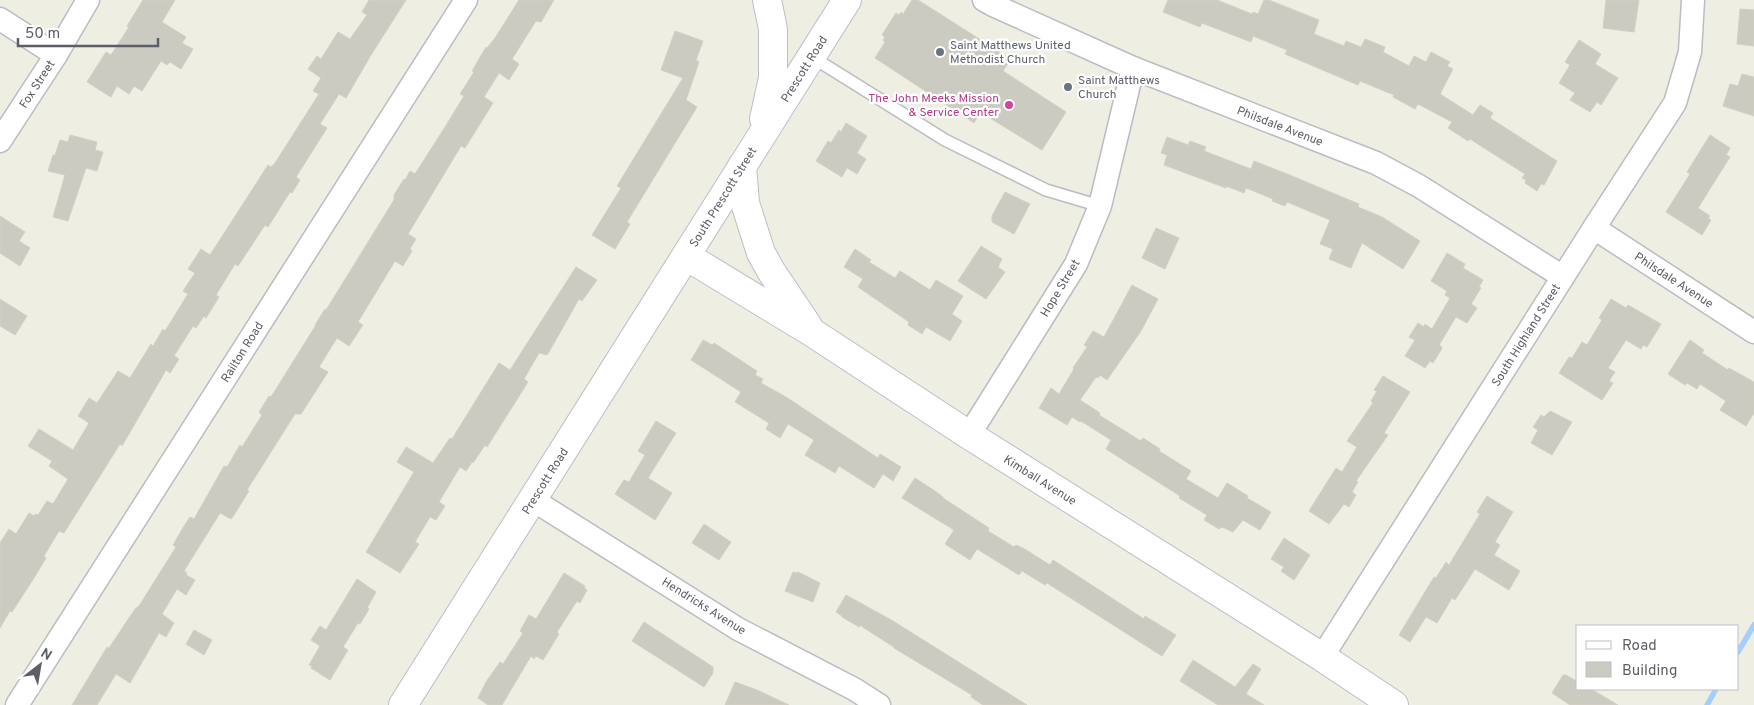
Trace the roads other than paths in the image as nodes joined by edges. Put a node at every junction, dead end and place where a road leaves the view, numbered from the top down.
1 (88, 0) edge
2 (466, 0) edge
3 (767, 0) edge
4 (847, 0) edge
5 (984, 0) edge
6 (1693, 0) edge
7 (0, 19) edge
8 (56, 55) junction
9 (812, 57) junction
10 (1133, 68) junction
11 (760, 138) junction
12 (0, 141) edge
13 (742, 166) junction
14 (1100, 206) junction
15 (1594, 228) junction
16 (686, 256) junction
17 (1563, 277) junction
18 (1754, 332) edge
19 (813, 333) junction
20 (969, 435) junction
21 (533, 500) junction
22 (1322, 657) junction
23 (17, 705) edge
24 (403, 705) edge
25 (879, 705) edge
26 (1394, 705) edge

1 - 8 street, Fox Street
2 - 23 street, Railton Road
3 - 11 main road
4 - 9 main road, Prescott Road
5 - 10 street, Philsdale Avenue
6 - 15 street, South Highland Street
7 - 8 street
8 - 12 street, Fox Street
9 - 11 main road, Prescott Road
9 - 14 lane
10 - 14 street, Hope Street
10 - 17 street, Philsdale Avenue
11 - 13 main road, South Prescott Street
13 - 16 main road, South Prescott Street
13 - 19 main road
14 - 20 street, Hope Street
15 - 17 street, South Highland Street
15 - 18 street, Philsdale Avenue
16 - 19 main road, Kimball Avenue
16 - 21 main road, Prescott Road
17 - 22 street, South Highland Street
19 - 20 main road, Kimball Avenue
20 - 22 main road, Kimball Avenue
21 - 24 main road, Prescott Road
21 - 25 street, Hendricks Avenue
22 - 26 main road, Kimball Avenue

